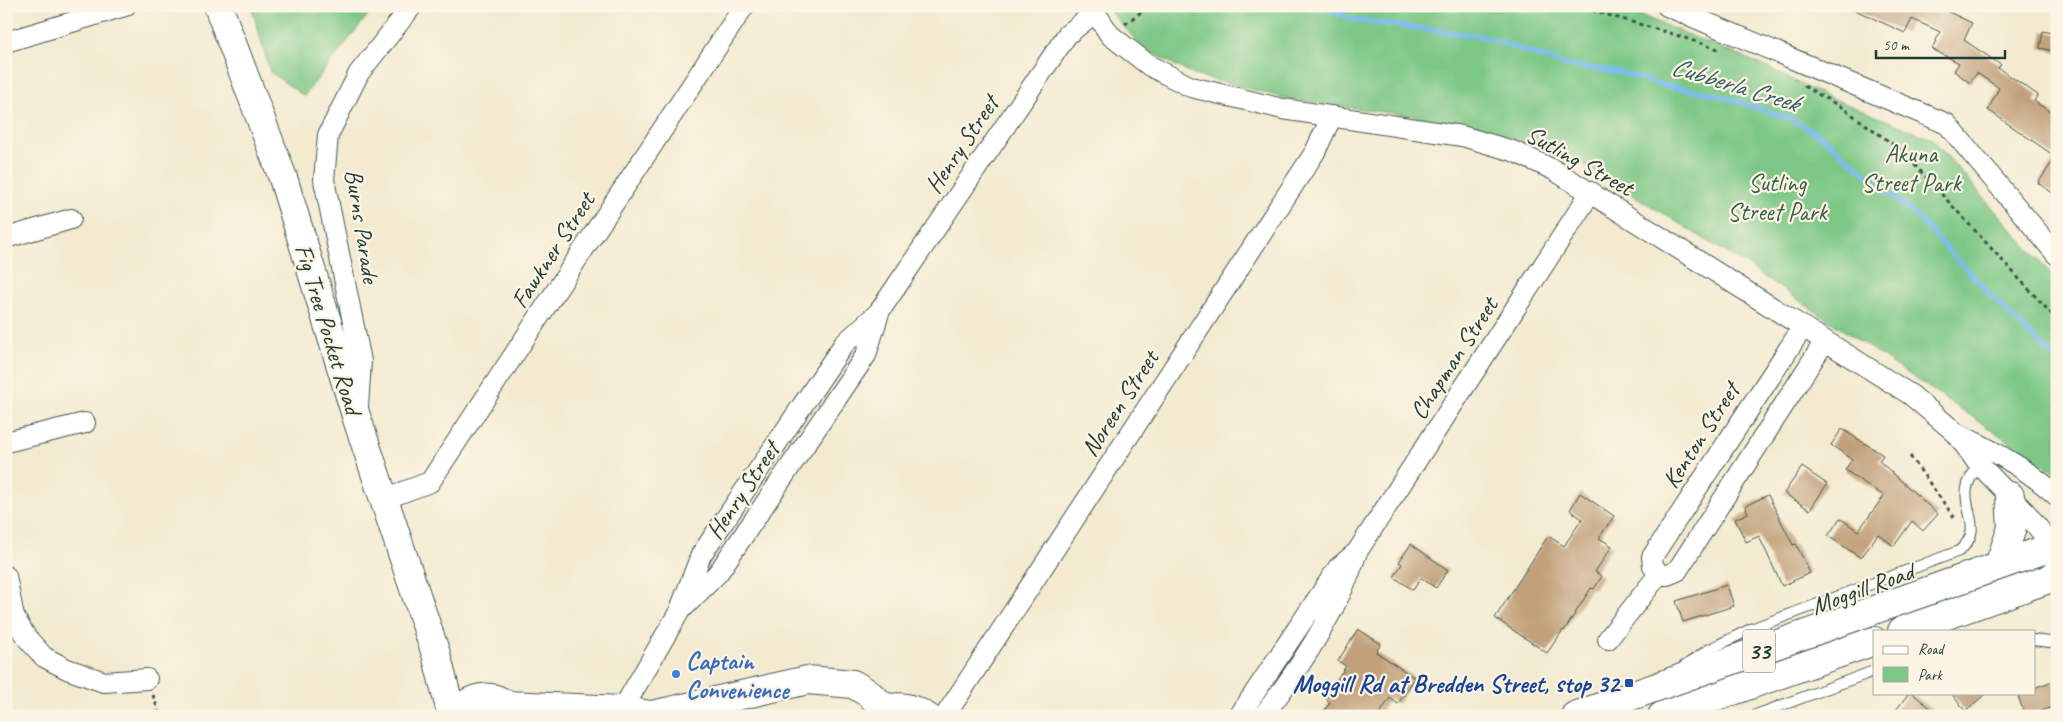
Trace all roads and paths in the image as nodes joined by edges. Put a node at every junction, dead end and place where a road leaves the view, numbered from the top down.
1 (125, 6) edge
2 (218, 6) edge
3 (412, 6) edge
4 (744, 6) edge
5 (1149, 6) edge
6 (1577, 6) edge
7 (1667, 6) edge
8 (1092, 10) edge
9 (1110, 35) junction
10 (6, 42) edge
11 (1720, 50) dead end
12 (1802, 84) dead end
13 (1332, 116) junction
14 (1591, 192) junction
15 (72, 219) dead end
16 (6, 238) edge
17 (2057, 255) edge
18 (2057, 320) edge
19 (1803, 327) junction
20 (1825, 341) junction
21 (357, 419) junction
22 (85, 423) dead end
23 (1956, 433) junction
24 (6, 442) edge
25 (1994, 451) junction
26 (1910, 456) dead end
27 (1979, 465) junction
28 (2010, 496) junction
29 (2057, 496) edge
30 (384, 498) junction
31 (1956, 520) dead end
32 (1357, 552) junction
33 (2055, 552) edge
34 (1999, 566) junction
35 (1659, 574) junction
36 (6, 576) edge
37 (2057, 576) edge
38 (1905, 630) edge
39 (1608, 639) dead end
40 (2036, 640) edge
41 (1873, 641) edge
42 (2057, 643) edge
43 (436, 654) junction
44 (1873, 671) edge
45 (147, 679) dead end
46 (1667, 684) junction
47 (503, 706) edge
48 (886, 711) edge
49 (622, 713) edge
50 (649, 715) edge
51 (452, 716) edge
52 (456, 716) edge
53 (928, 716) edge
54 (945, 716) edge
55 (1239, 716) edge
56 (1263, 716) edge
57 (1575, 716) edge
58 (1662, 716) edge
59 (1753, 716) edge

1 - 10 street
2 - 21 main road, Fig Tree Pocket Road
3 - 21 street, Burns Parade
4 - 30 street, Fawkner Street
5 - 9 path
6 - 11 path
7 - 17 street
8 - 9 street, Sutling Street
8 - 49 street, Henry Street
9 - 13 street, Sutling Street
12 - 18 path
13 - 14 street, Sutling Street
13 - 54 street, Noreen Street
14 - 19 street, Sutling Street
14 - 32 street, Chapman Street
15 - 16 street
19 - 20 street, Sutling Street
19 - 35 street, Kenton Street
20 - 23 street, Sutling Street
20 - 35 street
21 - 30 main road, Fig Tree Pocket Road
22 - 24 street
23 - 25 street, Sutling Street
23 - 27 street, Sutling Street
25 - 27 lane, Moggill Road
25 - 29 street, Sutling Street
26 - 31 path
27 - 28 street, Sutling Street
27 - 46 lane, Moggill Road
28 - 33 street, Sutling Street
28 - 34 main road
30 - 43 main road, Fig Tree Pocket Road
32 - 55 street, Chapman Street
32 - 56 street, Chapman Street
33 - 34 main road, Moggill Road / 33
34 - 46 main road, Moggill Road / 33
35 - 39 street
36 - 45 street
37 - 38 main road
40 - 42 lane
41 - 58 main road, 33
43 - 47 main road, Fig Tree Pocket Road
43 - 51 main road, Fig Tree Pocket Road
44 - 59 lane
46 - 57 main road, Moggill Road / 33
47 - 49 main road, Fig Tree Pocket Road
47 - 52 main road
48 - 50 main road, Fig Tree Pocket Road
48 - 53 street
49 - 50 main road, Fig Tree Pocket Road

